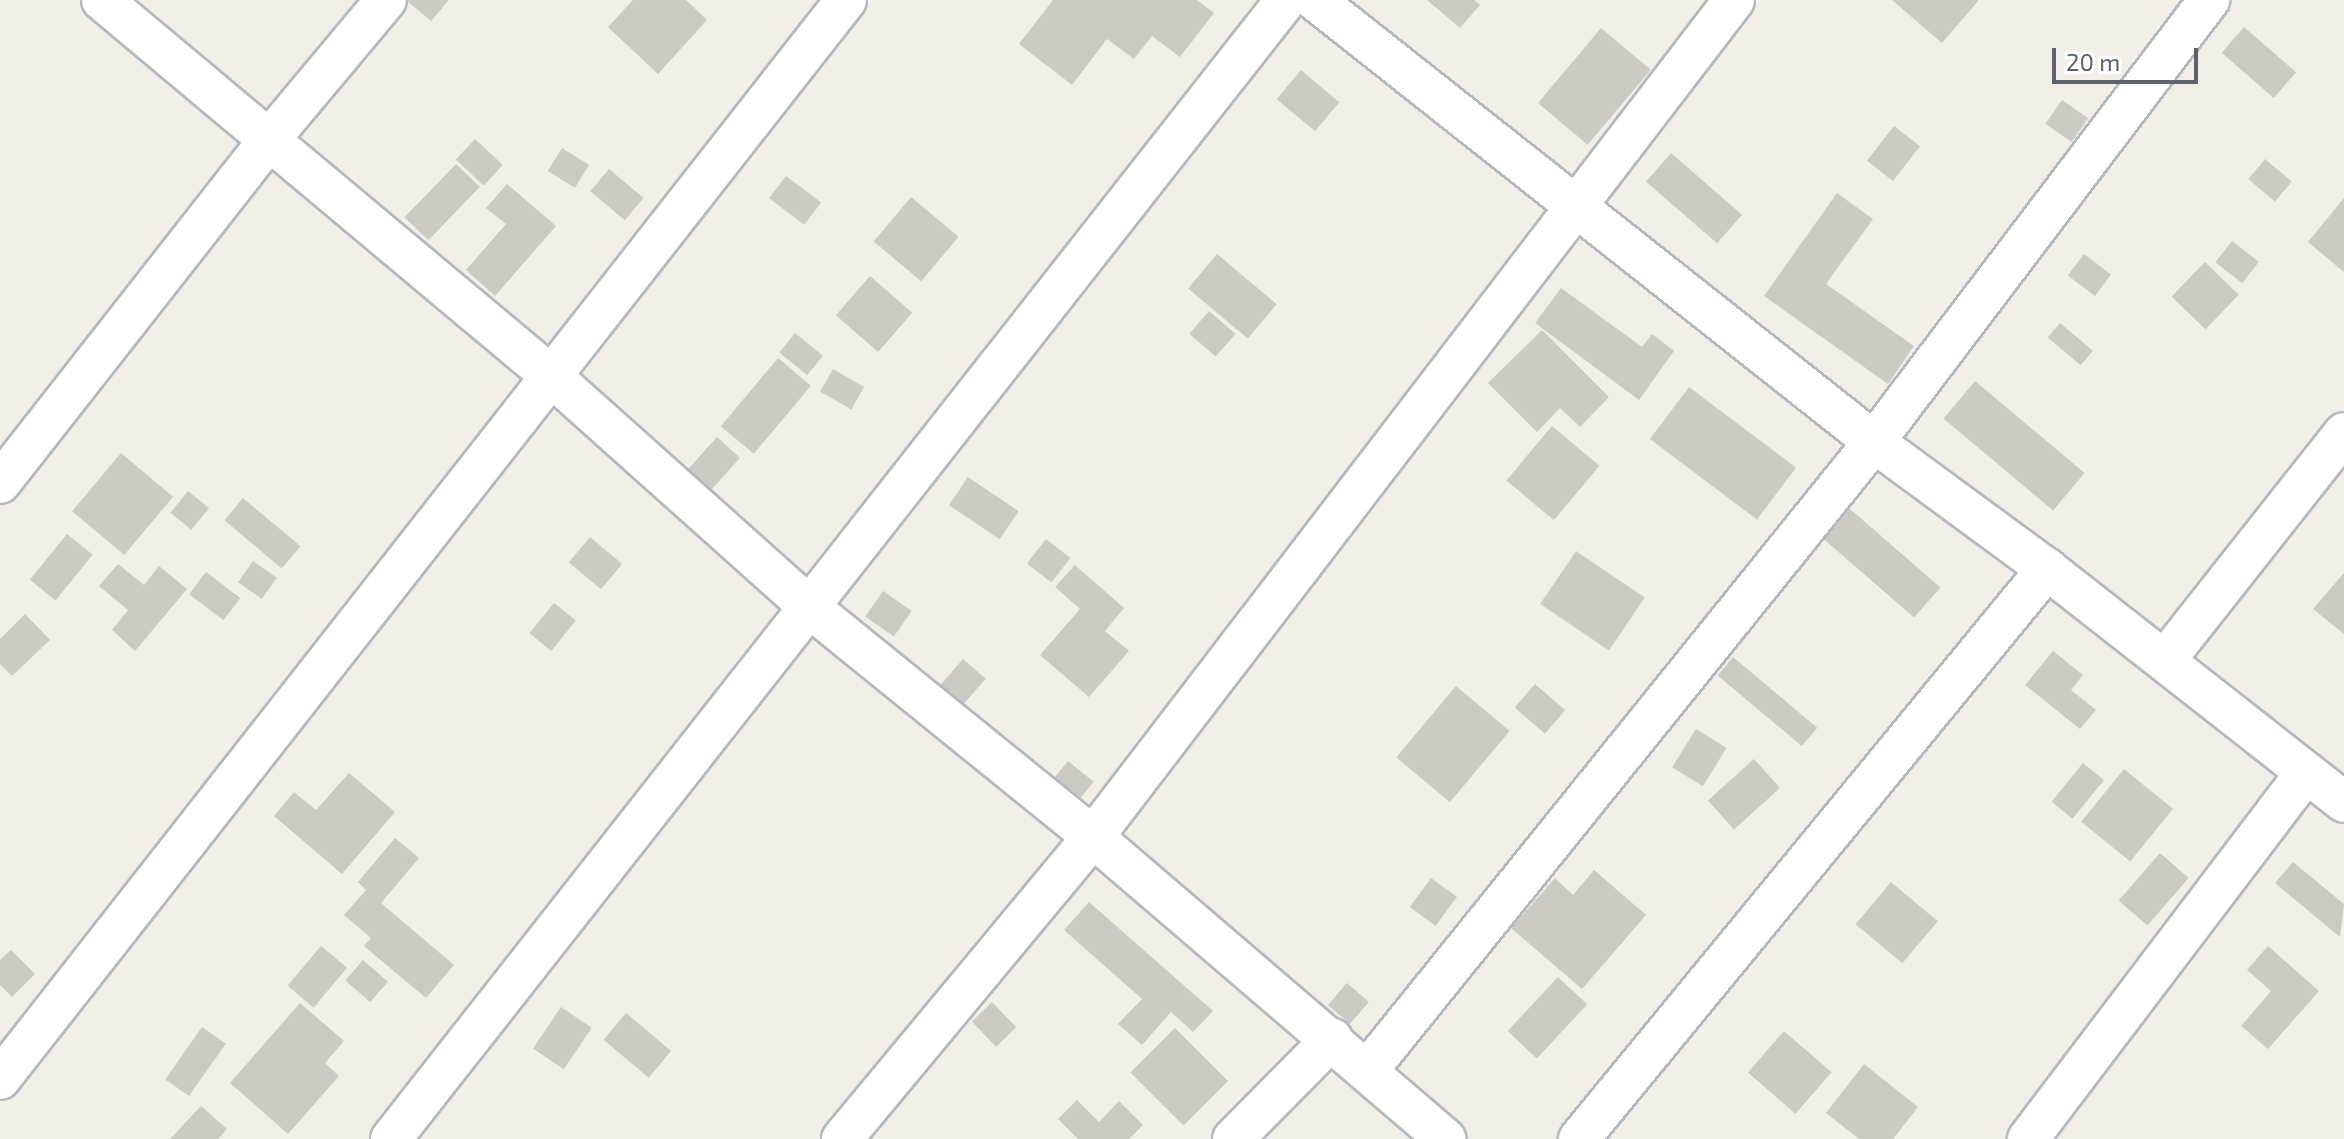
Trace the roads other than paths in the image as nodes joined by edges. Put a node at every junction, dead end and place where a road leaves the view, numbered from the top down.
1 (102, 0) edge
2 (386, 0) edge
3 (846, 0) edge
4 (1286, 0) edge
5 (1315, 0) edge
6 (1734, 0) edge
7 (2209, 0) edge
8 (268, 141) junction
9 (1577, 205) junction
10 (551, 376) junction
11 (2344, 433) edge
12 (1874, 442) junction
13 (0, 483) edge
14 (2047, 569) junction
15 (809, 607) junction
16 (2165, 660) junction
17 (2306, 773) junction
18 (2344, 802) edge
19 (1093, 837) junction
20 (1332, 1039) junction
21 (1367, 1071) junction
22 (0, 1079) edge
23 (391, 1139) edge
24 (842, 1139) edge
25 (1233, 1139) edge
26 (1445, 1139) edge
27 (1579, 1139) edge
28 (2028, 1139) edge

1 - 8 street
2 - 8 street
3 - 10 street
4 - 15 street
5 - 9 street
6 - 9 street
7 - 12 street
8 - 10 street
8 - 13 street
9 - 12 street
9 - 19 street
10 - 15 street
10 - 22 street
11 - 16 street
12 - 14 street
12 - 21 street
14 - 16 street
14 - 27 street
15 - 19 street
15 - 23 street
16 - 17 street
17 - 18 street
17 - 28 street
19 - 20 street
19 - 24 street
20 - 21 street
20 - 25 street
21 - 26 street

